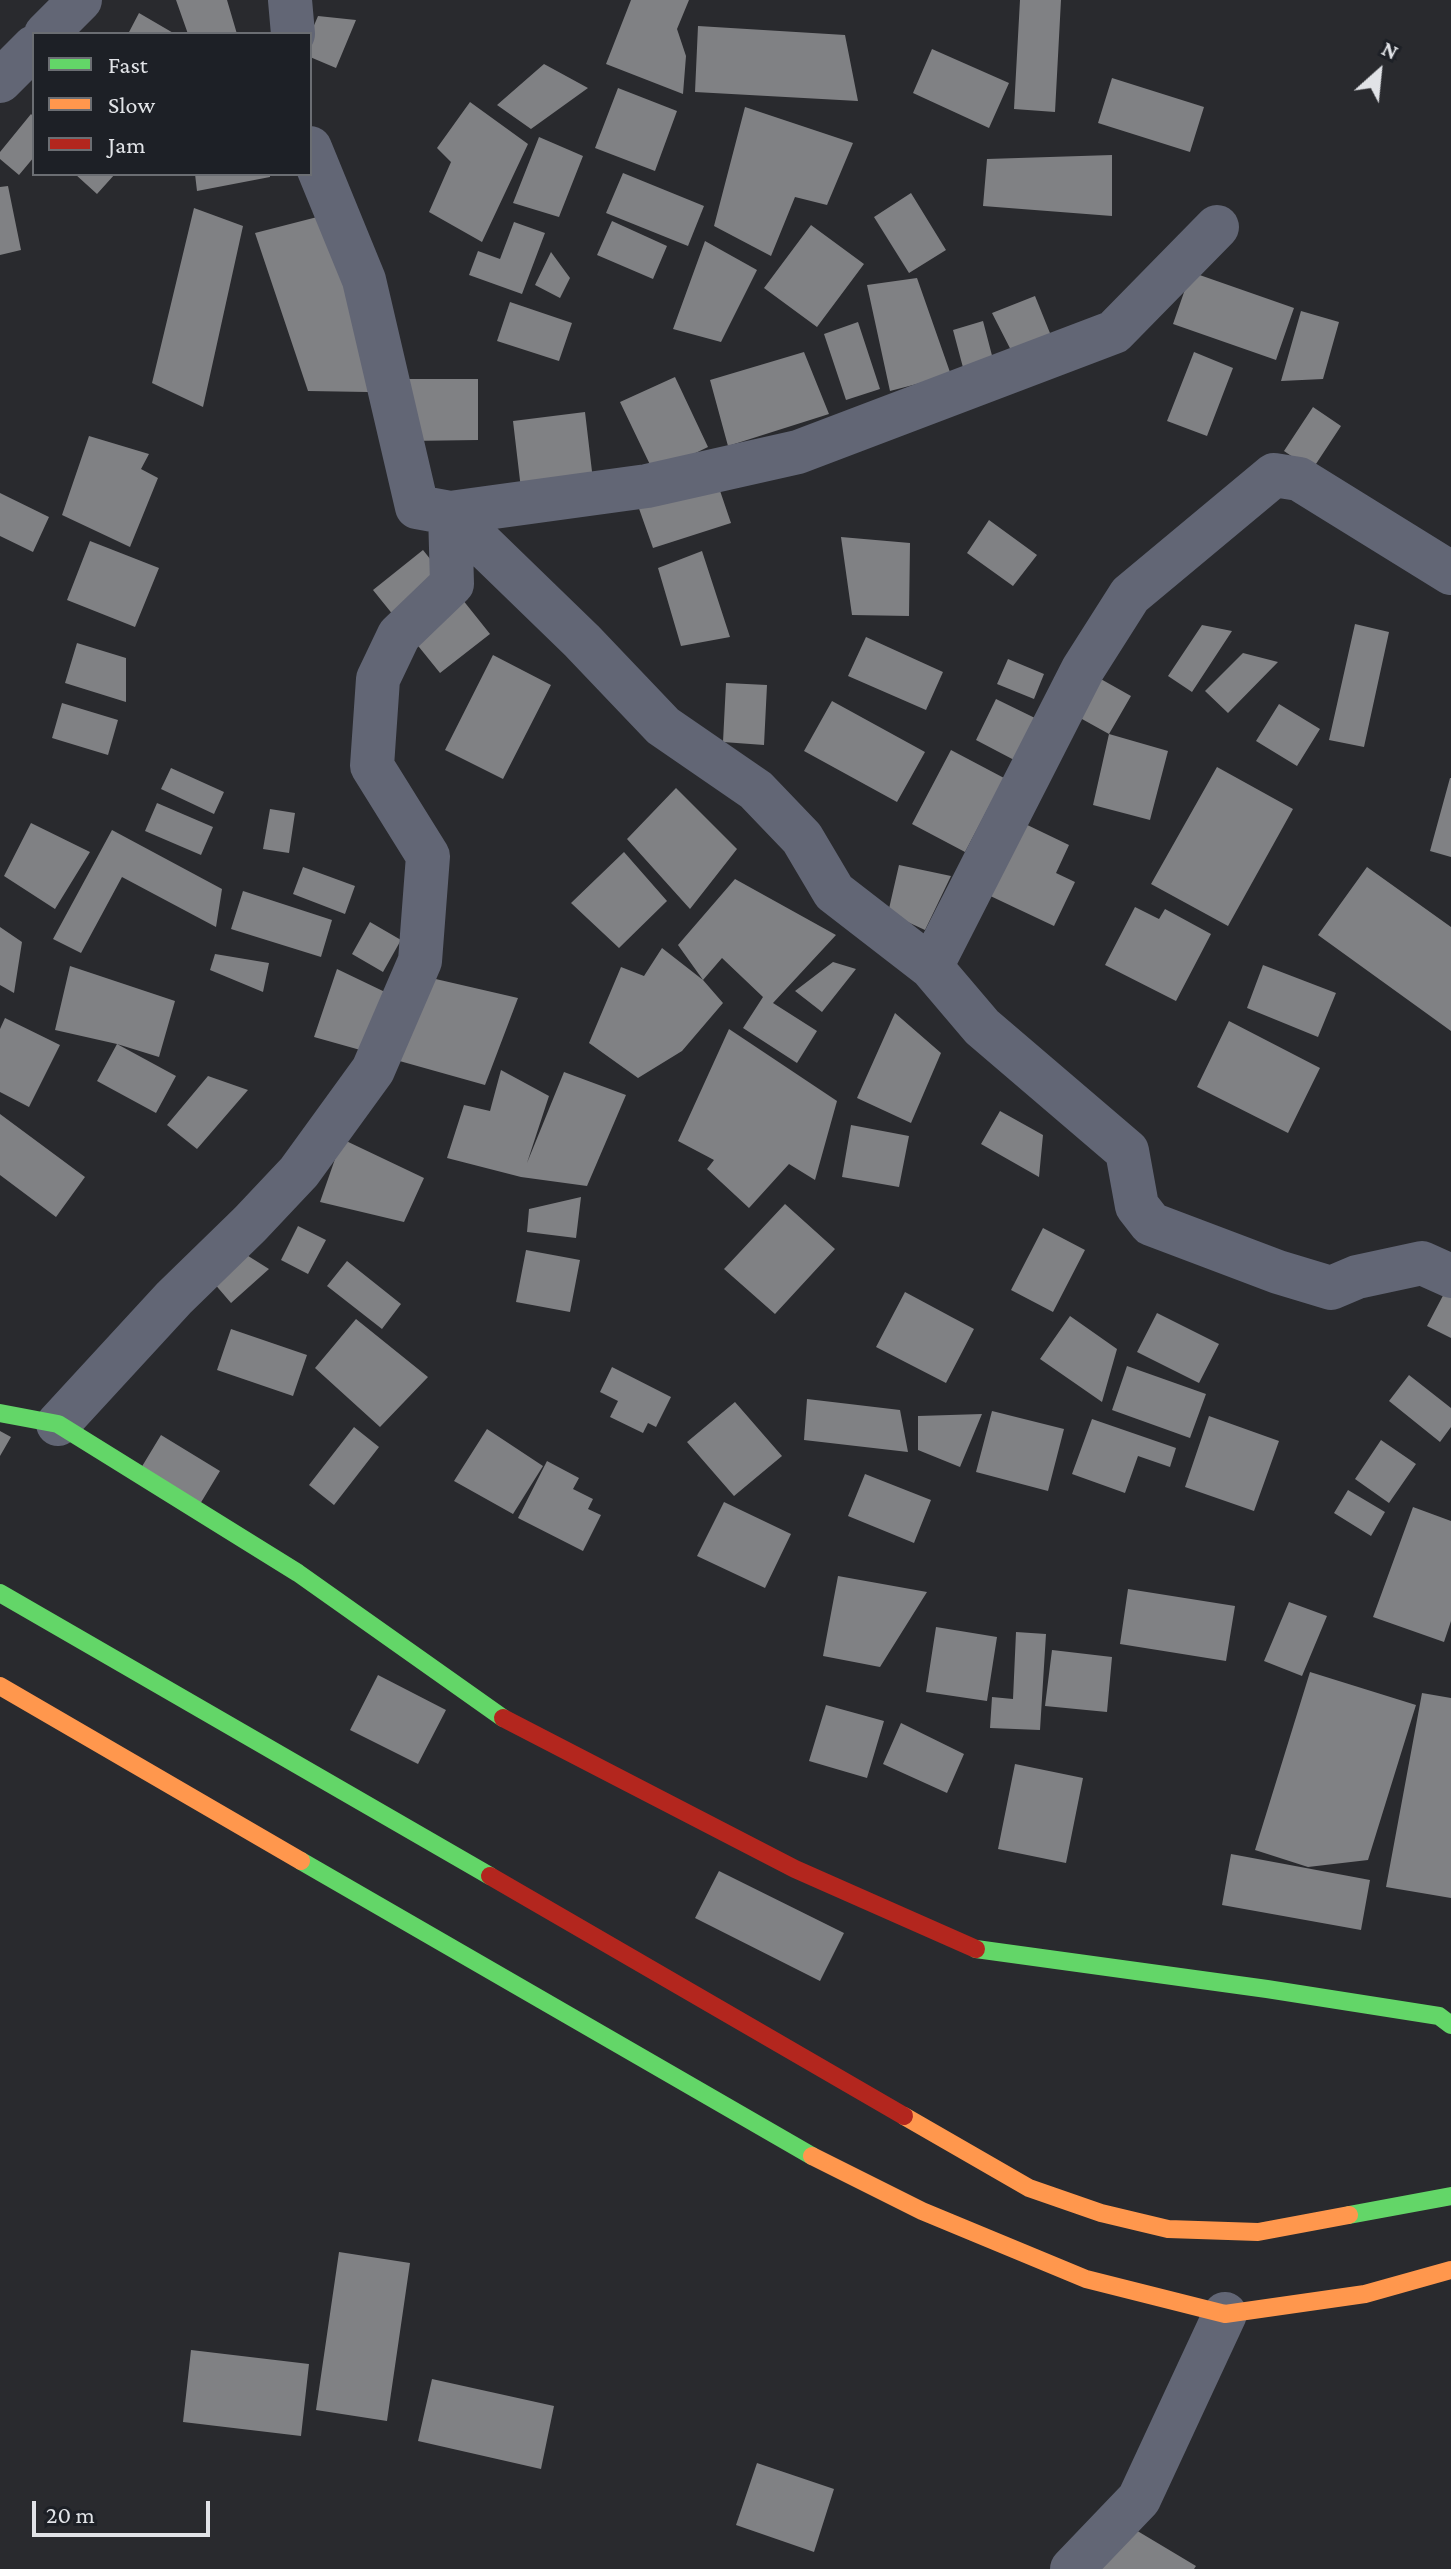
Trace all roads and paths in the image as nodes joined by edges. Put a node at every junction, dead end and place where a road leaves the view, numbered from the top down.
1 (80, 0) edge
2 (290, 0) edge
3 (48, 32) edge
4 (293, 32) edge
5 (32, 49) edge
6 (0, 81) edge
7 (312, 153) edge
8 (1217, 227) dead end
9 (450, 513) junction
10 (1451, 573) edge
11 (931, 967) junction
12 (1451, 1276) edge
13 (0, 1413) edge
14 (58, 1424) junction
15 (0, 1593) edge
16 (0, 1686) edge
17 (1451, 2025) edge
18 (1451, 2196) edge
19 (1451, 2270) edge
20 (1225, 2314) junction
21 (1072, 2569) edge

1 - 3 street
2 - 4 street
5 - 6 street
7 - 9 street
8 - 9 street
9 - 11 street
9 - 14 street
10 - 11 street
11 - 12 street
13 - 14 main road
14 - 17 main road
15 - 18 main road
16 - 20 main road
19 - 20 main road
20 - 21 street

